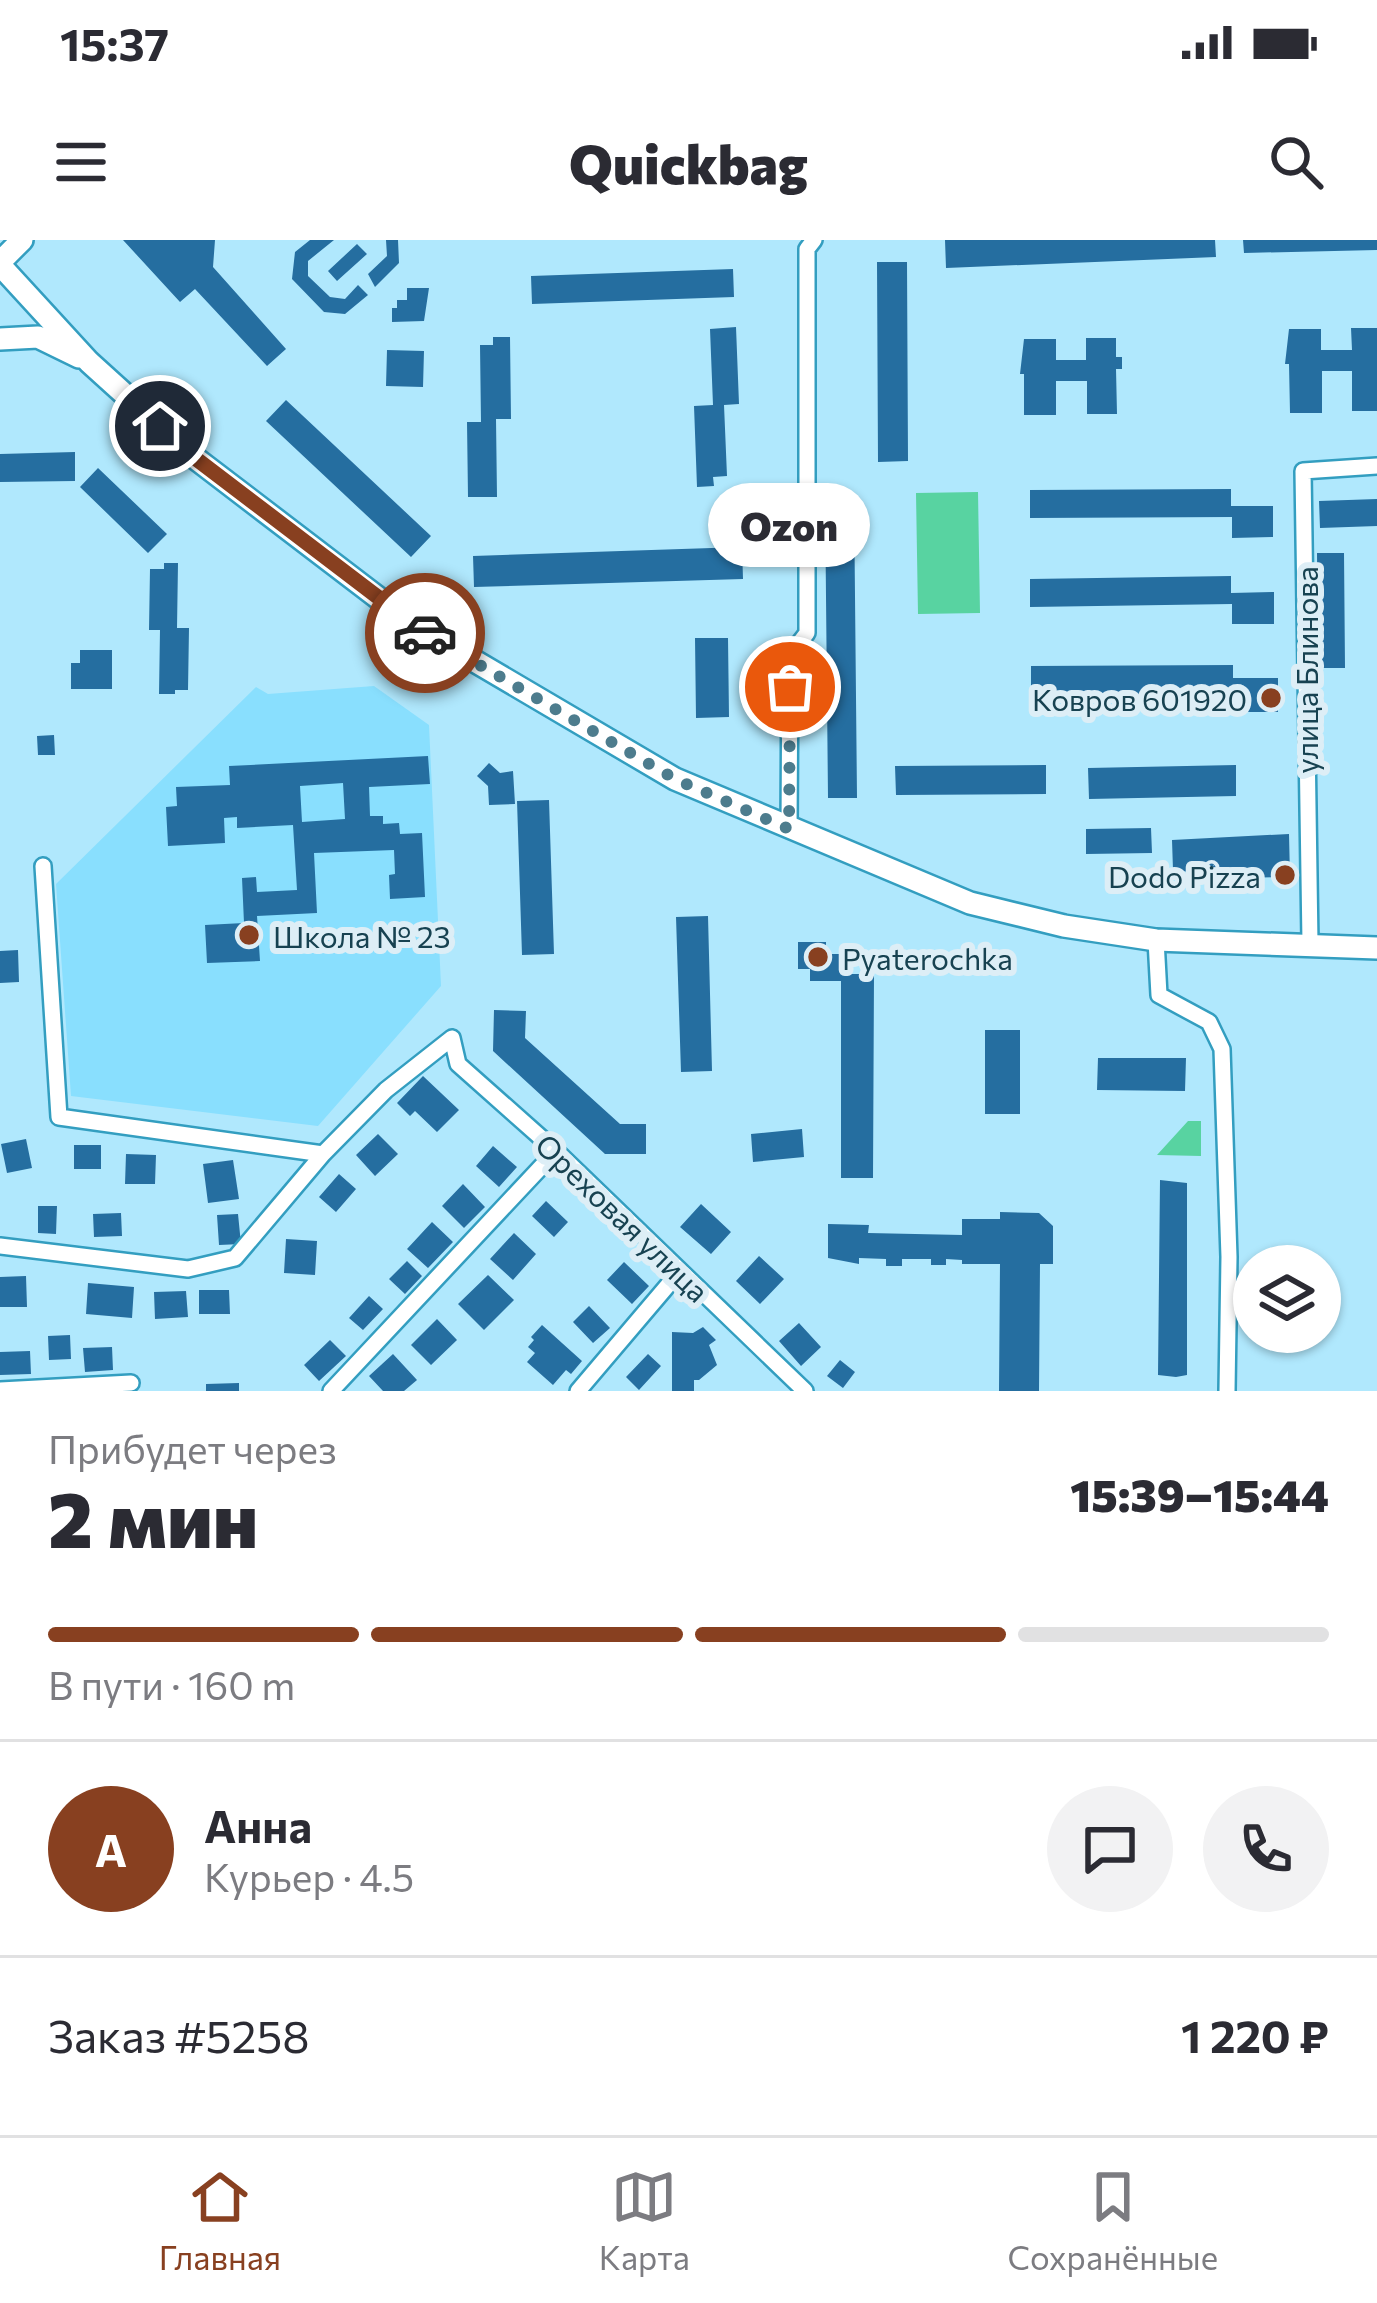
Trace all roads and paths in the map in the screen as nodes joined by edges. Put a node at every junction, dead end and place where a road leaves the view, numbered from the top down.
1 (22, 240) edge
2 (814, 240) edge
3 (0, 264) edge
4 (0, 339) edge
5 (89, 362) junction
6 (1377, 466) edge
7 (789, 829) junction
8 (43, 866) dead end
9 (1156, 940) junction
10 (1310, 943) junction
11 (1377, 949) edge
12 (556, 1151) junction
13 (322, 1154) junction
14 (0, 1246) edge
15 (680, 1271) junction
16 (131, 1383) dead end
17 (0, 1390) edge
18 (331, 1391) edge
19 (578, 1391) edge
20 (805, 1391) edge
21 (1227, 1391) edge

1 - 3 main road
2 - 7 street
3 - 5 main road
4 - 5 main road
5 - 7 main road
6 - 10 street, улица Блинова
7 - 9 main road
8 - 13 street
9 - 10 main road
9 - 21 street
10 - 11 main road
12 - 13 street, Ореховая улица
12 - 15 street, Ореховая улица
12 - 18 street
13 - 14 street
15 - 19 street
15 - 20 street, Ореховая улица
16 - 17 street

